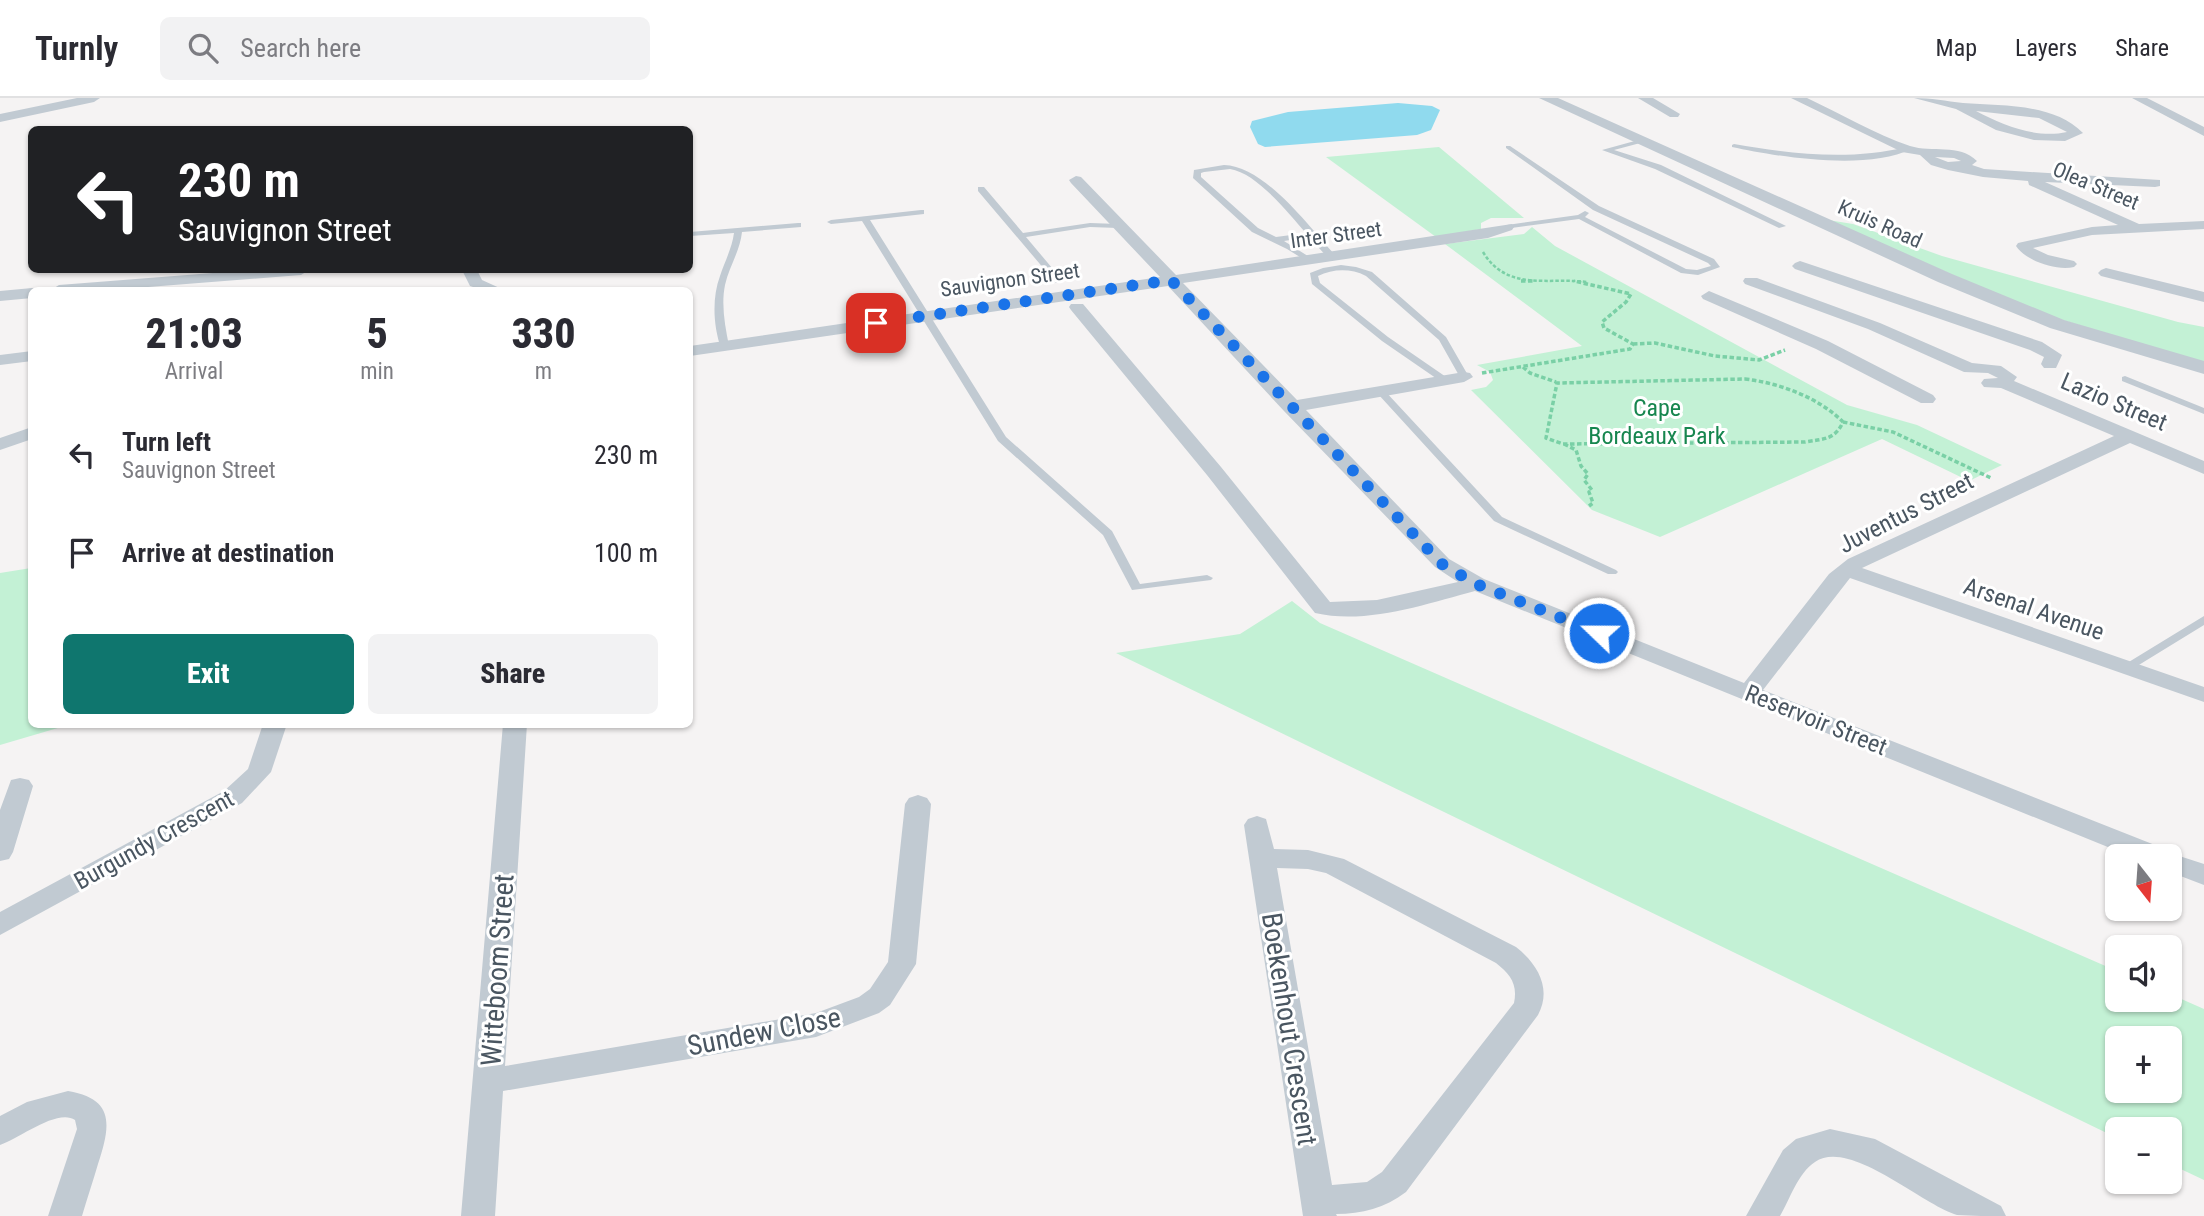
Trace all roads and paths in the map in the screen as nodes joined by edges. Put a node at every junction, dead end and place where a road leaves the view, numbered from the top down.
1 (94, 98) edge
2 (1546, 98) edge
3 (1644, 98) edge
4 (1797, 98) edge
5 (1920, 98) edge
6 (2138, 98) edge
7 (1961, 107) junction
8 (1674, 114) dead end
9 (0, 118) edge
10 (2204, 132) edge
11 (1643, 141) junction
12 (1734, 146) dead end
13 (1508, 147) dead end
14 (1908, 149) junction
15 (2022, 176) junction
16 (1076, 180) dead end
17 (2155, 183) dead end
18 (981, 189) dead end
19 (1596, 208) junction
20 (921, 212) dead end
21 (1580, 217) junction
22 (865, 219) junction
23 (831, 222) dead end
24 (797, 225) dead end
25 (2204, 225) edge
26 (1118, 226) junction
27 (1782, 226) dead end
28 (1507, 227) joint
29 (2134, 227) junction
30 (738, 230) junction
31 (693, 234) edge
32 (1313, 234) junction
33 (1020, 236) junction
34 (1275, 240) junction
35 (1479, 245) dead end
36 (1332, 257) junction
37 (1308, 261) junction
38 (2069, 264) dead end
39 (1801, 266) dead end
40 (265, 273) edge
41 (471, 273) edge
42 (2106, 273) dead end
43 (181, 280) edge
44 (1171, 280) junction
45 (1059, 281) dead end
46 (1751, 281) dead end
47 (96, 287) edge
48 (487, 287) edge
49 (28, 293) edge
50 (0, 296) edge
51 (1709, 296) dead end
52 (2203, 296) edge
53 (1077, 307) dead end
54 (1919, 308) junction
55 (926, 316) junction
56 (1874, 326) junction
57 (1633, 344) junction
58 (1822, 345) junction
59 (724, 346) junction
60 (1796, 346) dead end
61 (693, 351) edge
62 (28, 356) edge
63 (0, 360) edge
64 (2050, 363) dead end
65 (1522, 366) junction
66 (2204, 368) edge
67 (1492, 371) dead end
68 (1464, 377) joint
69 (2125, 379) dead end
70 (1446, 381) junction
71 (1557, 383) junction
72 (1381, 392) junction
73 (1927, 399) dead end
74 (1290, 407) junction
75 (2204, 411) edge
76 (1843, 422) junction
77 (28, 434) edge
78 (2130, 436) junction
79 (0, 444) edge
80 (1563, 444) junction
81 (2204, 468) edge
82 (2014, 489) junction
83 (1589, 506) dead end
84 (1847, 570) junction
85 (1612, 572) dead end
86 (1207, 578) dead end
87 (1476, 584) junction
88 (2204, 620) edge
89 (2125, 668) junction
90 (1748, 693) junction
91 (2204, 695) edge
92 (274, 728) edge
93 (515, 728) edge
94 (20, 786) dead end
95 (918, 804) dead end
96 (1257, 825) dead end
97 (2126, 844) edge
98 (0, 852) edge
99 (1262, 859) junction
100 (2182, 867) edge
101 (2204, 875) edge
102 (0, 925) edge
103 (488, 1081) junction
104 (0, 1132) edge
105 (1319, 1207) edge
106 (65, 1216) edge
107 (478, 1216) edge
108 (1763, 1216) edge
109 (1989, 1216) edge

1 - 9 street
2 - 11 street, Kruis Road
3 - 8 street
4 - 14 street
5 - 7 street
6 - 10 street
7 - 7 street
11 - 27 lane
11 - 66 street, Kruis Road
12 - 14 lane
13 - 19 lane
14 - 15 street
15 - 17 street, Olea Street
15 - 29 street, Olea Street
16 - 26 street, Reservoir Street
18 - 33 lane
19 - 21 lane
19 - 21 lane
20 - 22 lane
21 - 28 lane
22 - 23 lane
22 - 55 lane
24 - 30 lane
25 - 29 street, Olea Street
26 - 33 lane
26 - 44 street, Reservoir Street
28 - 36 street, Inter Street
29 - 38 street
30 - 31 lane
30 - 59 lane
32 - 34 lane
32 - 34 lane
32 - 36 lane
33 - 45 lane
34 - 37 lane
35 - 57 path
36 - 37 street, Inter Street
37 - 44 street, Inter Street
39 - 54 street
40 - 43 street
41 - 48 street
42 - 52 street
43 - 47 street
44 - 55 street, Sauvignon Street
44 - 74 street, Reservoir Street
46 - 56 street
49 - 50 street
51 - 58 street
53 - 87 street
54 - 56 street
54 - 64 street
55 - 59 street, Sauvignon Street
55 - 86 lane
56 - 58 street
56 - 78 street, Lazio Street
57 - 60 path
57 - 65 path
58 - 73 street
59 - 61 street, Sauvignon Street
62 - 63 street
65 - 67 path
65 - 71 path
68 - 70 street
68 - 70 lane
69 - 75 lane
70 - 72 street
71 - 76 path
71 - 80 path
72 - 74 street
72 - 85 lane
74 - 87 street, Reservoir Street
76 - 80 path
76 - 82 path
77 - 79 street
78 - 81 street, Lazio Street
78 - 82 street, Juventus Street
80 - 83 path
82 - 84 street, Juventus Street
84 - 89 street, Arsenal Avenue
84 - 90 street, Juventus Street
87 - 90 street, Reservoir Street
88 - 89 lane
89 - 91 street, Arsenal Avenue
90 - 97 street, Reservoir Street
92 - 102 street, Burgundy Crescent
93 - 103 street, Witteboom Street
94 - 98 street
95 - 103 street, Sundew Close
96 - 99 street, Boekenhout Crescent
99 - 105 street, Boekenhout Crescent
99 - 105 street, Boekenhout Crescent
100 - 101 street
103 - 107 street, Witteboom Street
104 - 106 street
108 - 109 street

